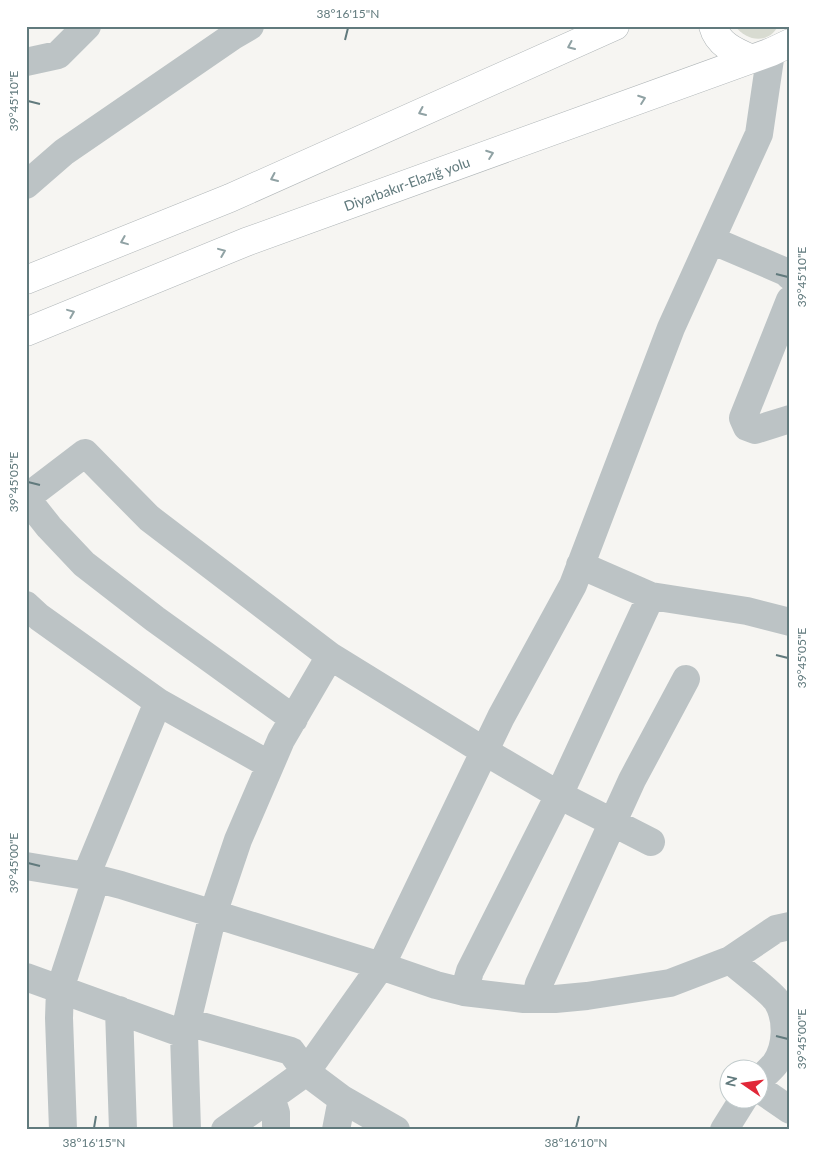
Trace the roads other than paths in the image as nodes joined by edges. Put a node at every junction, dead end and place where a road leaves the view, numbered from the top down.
1 (87, 26) edge
2 (250, 26) edge
3 (615, 26) edge
4 (713, 26) edge
5 (777, 47) edge
6 (26, 62) edge
7 (26, 185) edge
8 (711, 240) junction
9 (790, 276) edge
10 (26, 280) edge
11 (790, 300) edge
12 (26, 332) edge
13 (790, 419) edge
14 (26, 498) edge
15 (580, 566) junction
16 (651, 596) junction
17 (26, 605) edge
18 (790, 622) edge
19 (330, 656) junction
20 (686, 679) dead end
21 (158, 702) junction
22 (294, 718) junction
23 (484, 751) junction
24 (270, 765) junction
25 (559, 795) junction
26 (613, 822) junction
27 (651, 842) dead end
28 (26, 866) edge
29 (91, 878) junction
30 (213, 914) junction
31 (790, 926) edge
32 (730, 960) junction
33 (381, 966) junction
34 (26, 977) edge
35 (60, 989) junction
36 (464, 992) junction
37 (536, 998) junction
38 (119, 1010) junction
39 (186, 1028) junction
40 (768, 1071) edge
41 (306, 1072) junction
42 (768, 1095) edge
43 (271, 1097) junction
44 (342, 1099) junction
45 (738, 1108) edge
46 (790, 1110) edge
47 (63, 1130) edge
48 (123, 1130) edge
49 (187, 1130) edge
50 (225, 1130) edge
51 (276, 1130) edge
52 (336, 1130) edge
53 (396, 1130) edge
54 (724, 1130) edge

1 - 6 street
2 - 7 street
3 -> 10 highway
4 - 5 highway
5 - 8 street
12 -> 5 highway, Diyarbakır-Elazığ yolu
8 - 9 street
8 - 15 street
11 - 13 street
14 - 19 street
14 - 22 street
15 - 16 street
15 - 23 street
16 - 18 street
16 - 25 street
17 - 21 street
19 - 22 street
19 - 23 street
20 - 26 street
21 - 24 street
21 - 29 street
22 - 24 street
23 - 25 street
23 - 33 street
24 - 30 street
25 - 26 street
25 - 36 street
26 - 27 street
26 - 37 street
28 - 29 street
29 - 30 street
29 - 35 street
30 - 33 street
30 - 39 street
31 - 32 street
32 - 37 street
32 - 40 street
33 - 36 street
33 - 41 street
34 - 35 street
35 - 38 street
35 - 47 street
36 - 37 street
38 - 39 street
38 - 48 street
39 - 41 street
39 - 49 street
41 - 43 street
41 - 44 street
42 - 46 street
43 - 50 street
43 - 51 street
44 - 52 street
44 - 53 street
45 - 54 street

